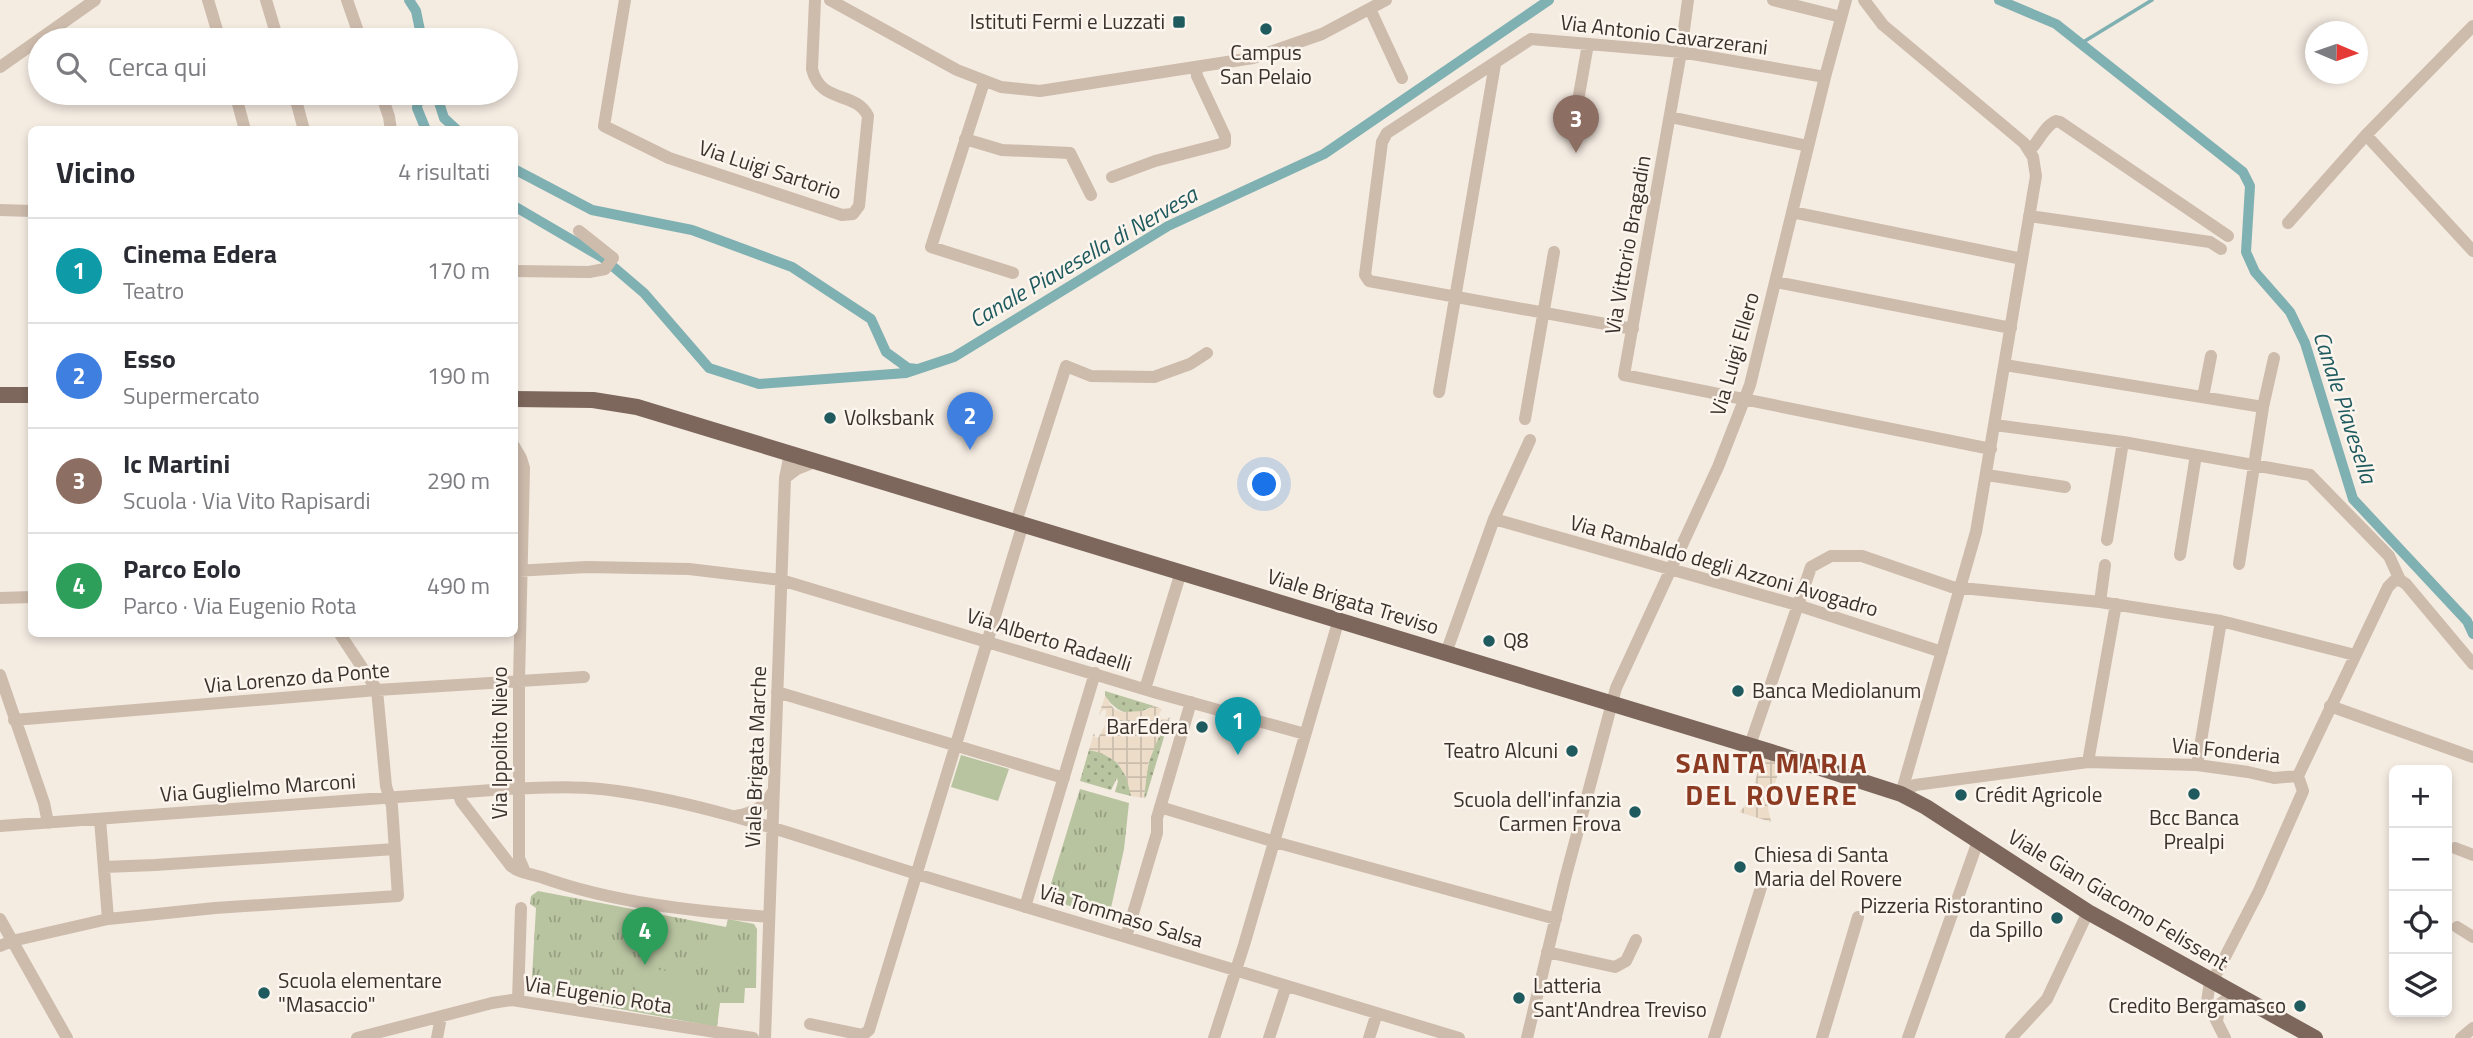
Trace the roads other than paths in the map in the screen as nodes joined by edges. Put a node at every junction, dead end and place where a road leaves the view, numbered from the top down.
1 (95, 0) edge
2 (208, 0) edge
3 (266, 0) edge
4 (346, 0) edge
5 (625, 0) edge
6 (815, 0) edge
7 (830, 0) edge
8 (1386, 0) edge
9 (1688, 0) edge
10 (1773, 0) edge
11 (1846, 0) edge
12 (1864, 0) edge
13 (1370, 9) junction
14 (1840, 17) junction
15 (2473, 26) edge
16 (55, 28) edge
17 (216, 28) edge
18 (274, 28) edge
19 (356, 28) edge
20 (1588, 44) junction
21 (28, 47) edge
22 (1681, 52) junction
23 (1495, 64) junction
24 (0, 67) edge
25 (1196, 68) junction
26 (1825, 77) junction
27 (1402, 78) dead end
28 (984, 82) junction
29 (239, 105) edge
30 (297, 105) edge
31 (385, 105) edge
32 (1576, 112) dead end
33 (1670, 117) junction
34 (245, 126) edge
35 (303, 126) edge
36 (390, 126) edge
37 (2365, 135) junction
38 (965, 139) junction
39 (1808, 146) junction
40 (2029, 150) junction
41 (1112, 177) dead end
42 (1091, 195) dead end
43 (0, 210) edge
44 (28, 211) edge
45 (1792, 212) junction
46 (2029, 216) junction
47 (2288, 223) dead end
48 (579, 231) dead end
49 (2228, 236) dead end
50 (2221, 250) dead end
51 (2473, 251) edge
52 (1554, 252) dead end
53 (2022, 259) junction
54 (518, 271) edge
55 (1013, 273) dead end
56 (1776, 282) junction
57 (1456, 295) junction
58 (1543, 312) junction
59 (2011, 328) junction
60 (1633, 329) junction
61 (1207, 353) dead end
62 (2211, 356) dead end
63 (2274, 358) dead end
64 (2005, 365) junction
65 (1439, 392) dead end
66 (0, 394) edge
67 (28, 395) edge
68 (2203, 397) junction
69 (518, 398) edge
70 (1745, 400) junction
71 (2263, 407) junction
72 (1525, 419) dead end
73 (1995, 425) junction
74 (1530, 440) dead end
75 (2123, 442) junction
76 (1991, 449) junction
77 (518, 453) edge
78 (790, 454) junction
79 (2196, 455) junction
80 (815, 462) junction
81 (2256, 465) junction
82 (1987, 475) junction
83 (785, 478) junction
84 (2065, 487) dead end
85 (1494, 519) junction
86 (1020, 523) junction
87 (2107, 540) dead end
88 (2180, 555) dead end
89 (518, 556) edge
90 (2239, 564) dead end
91 (2105, 565) dead end
92 (1671, 569) junction
93 (518, 571) edge
94 (1181, 572) junction
95 (781, 580) junction
96 (2400, 580) junction
97 (1960, 588) junction
98 (28, 597) edge
99 (0, 598) edge
100 (2100, 602) junction
101 (2116, 604) junction
102 (1797, 605) junction
103 (1339, 619) junction
104 (2221, 621) junction
105 (518, 626) edge
106 (342, 637) edge
107 (988, 641) junction
108 (1942, 652) junction
109 (1446, 653) junction
110 (2355, 655) junction
111 (2473, 664) edge
112 (1095, 673) junction
113 (0, 675) edge
114 (584, 677) dead end
115 (519, 681) junction
116 (1146, 690) junction
117 (377, 691) junction
118 (777, 692) junction
119 (1191, 702) junction
120 (1611, 702) junction
121 (2330, 706) junction
122 (14, 720) junction
123 (1305, 734) junction
124 (1750, 745) junction
125 (956, 746) junction
126 (2473, 757) edge
127 (2088, 762) junction
128 (2197, 765) junction
129 (2298, 776) junction
130 (1064, 778) junction
131 (519, 789) junction
132 (774, 790) junction
133 (458, 793) junction
134 (1901, 794) junction
135 (391, 798) junction
136 (1160, 807) junction
137 (731, 817) junction
138 (100, 819) junction
139 (48, 823) junction
140 (0, 826) edge
141 (772, 828) junction
142 (1978, 841) junction
143 (1275, 842) junction
144 (2455, 848) dead end
145 (395, 849) junction
146 (2473, 855) edge
147 (514, 860) junction
148 (104, 867) junction
149 (916, 874) junction
150 (1763, 881) dead end
151 (1025, 907) junction
152 (521, 908) dead end
153 (2088, 912) junction
154 (769, 917) junction
155 (1858, 917) dead end
156 (0, 919) edge
157 (108, 919) junction
158 (1556, 919) junction
159 (2457, 927) dead end
160 (1126, 937) junction
161 (2473, 937) edge
162 (1636, 940) dead end
163 (6, 943) edge
164 (1547, 953) junction
165 (1236, 971) junction
166 (2213, 981) junction
167 (1286, 986) junction
168 (2234, 994) junction
169 (518, 1000) junction
170 (1377, 1013) junction
171 (441, 1017) junction
172 (2217, 1021) junction
173 (810, 1024) dead end
174 (2473, 1028) edge
175 (1434, 1034) edge
176 (67, 1038) edge
177 (357, 1038) edge
178 (437, 1038) edge
179 (753, 1038) edge
180 (765, 1038) edge
181 (1214, 1038) edge
182 (1269, 1038) edge
183 (1370, 1038) edge
184 (1460, 1038) edge
185 (1527, 1038) edge
186 (1714, 1038) edge
187 (1822, 1038) edge
188 (1908, 1038) edge
189 (2011, 1038) edge
190 (2225, 1038) edge
191 (2315, 1038) edge
192 (2462, 1038) edge

1 - 16 street
2 - 17 street
3 - 18 street
4 - 19 street
5 - 6 street, Via Luigi Sartorio
7 - 28 street
8 - 13 street
9 - 22 street, Via Vittorio Bragadin
10 - 14 street
11 - 14 street, Via Luigi Ellero
12 - 40 street
13 - 25 street
13 - 27 street
14 - 26 street, Via Luigi Ellero
15 - 37 street
20 - 22 street, Via Antonio Cavarzerani
20 - 23 street, Via Antonio Cavarzerani
20 - 32 street
21 - 24 street
22 - 26 street, Via Antonio Cavarzerani
22 - 33 street, Via Vittorio Bragadin
23 - 57 street
23 - 57 street, Via Antonio Cavarzerani
25 - 28 street
25 - 41 street
26 - 39 street, Via Luigi Ellero
28 - 38 street
29 - 34 street
30 - 35 street
31 - 36 street
33 - 39 street
33 - 60 street, Via Vittorio Bragadin
37 - 47 street
37 - 51 street
38 - 42 street
38 - 55 street
39 - 45 street, Via Luigi Ellero
40 - 46 street
40 - 49 street
43 - 44 street
45 - 53 street
45 - 56 street, Via Luigi Ellero
46 - 50 street
46 - 53 street
48 - 54 street
52 - 58 street
53 - 59 street
56 - 59 street
56 - 70 street, Via Luigi Ellero
57 - 58 street
57 - 65 street
58 - 60 street
58 - 72 street
59 - 64 street
60 - 70 street, Via Vittorio Bragadin
61 - 86 street
62 - 68 street
63 - 71 street
64 - 68 street
64 - 73 street
66 - 67 main road
68 - 71 street
69 - 78 main road, Viale Brigata Treviso
70 - 76 street
70 - 92 street, Via Luigi Ellero
71 - 81 street
73 - 75 street
73 - 76 street
74 - 85 street
75 - 79 street
75 - 87 street
76 - 82 street
77 - 89 street, Via Ippolito Nievo
78 - 80 main road, Viale Brigata Treviso
78 - 83 street, Viale Brigata Marche
79 - 81 street
79 - 88 street
80 - 83 street
80 - 86 main road, Viale Brigata Treviso
81 - 90 street
81 - 96 street
82 - 84 street
82 - 97 street
83 - 95 street, Viale Brigata Marche
85 - 92 street, Via Rambaldo degli Azzoni Avogadro
85 - 109 street
86 - 94 main road, Viale Brigata Treviso
86 - 107 street
91 - 100 street
92 - 102 street, Via Rambaldo degli Azzoni Avogadro
92 - 120 street, Via Luigi Ellero
93 - 95 street, Via Alberto Radaelli
94 - 103 main road, Viale Brigata Treviso
94 - 116 street
95 - 107 street, Via Alberto Radaelli
95 - 118 street, Viale Brigata Marche
96 - 110 street, Via Fonderia
96 - 111 street
97 - 100 street
97 - 102 street
97 - 108 street
98 - 99 street
100 - 101 street
101 - 104 street
101 - 127 street
102 - 108 street, Via Rambaldo degli Azzoni Avogadro
102 - 124 street
103 - 109 main road, Viale Brigata Treviso
103 - 123 street
104 - 110 street
104 - 128 street
105 - 115 street, Via Ippolito Nievo
106 - 117 street
107 - 112 street, Via Alberto Radaelli
107 - 125 street
108 - 134 street
109 - 120 main road, Viale Brigata Treviso
110 - 121 street, Via Fonderia
112 - 116 street, Via Alberto Radaelli
112 - 130 street
113 - 122 street
114 - 115 street, Via Lorenzo da Ponte
115 - 117 street, Via Lorenzo da Ponte
115 - 131 street, Via Ippolito Nievo
116 - 119 street, Via Alberto Radaelli
117 - 122 street, Via Lorenzo da Ponte
117 - 135 street
118 - 125 street
118 - 132 street, Viale Brigata Marche
119 - 123 street, Via Alberto Radaelli
119 - 136 street
120 - 124 main road, Viale Brigata Treviso
120 - 158 street, Via Luigi Ellero
121 - 126 street
121 - 129 street, Via Fonderia
122 - 139 street
123 - 143 street
124 - 134 main road, Viale Brigata Treviso
125 - 130 street
125 - 149 street
127 - 128 street, Via Fonderia
127 - 134 street, Via Fonderia
128 - 129 street, Via Fonderia
129 - 166 street
130 - 151 street
131 - 133 street, Via Guglielmo Marconi
131 - 137 street, Via Guglielmo Marconi
131 - 147 street, Via Ippolito Nievo
132 - 137 street
132 - 141 street, Viale Brigata Marche
133 - 135 street, Via Guglielmo Marconi
133 - 147 street
134 - 142 main road, Viale Gian Giacomo Felissent
135 - 138 street, Via Guglielmo Marconi
135 - 145 street
136 - 143 street
136 - 160 street
137 - 141 street, Via Tommaso Salsa
138 - 139 street, Via Guglielmo Marconi
138 - 148 street
139 - 140 street, Via Guglielmo Marconi
141 - 149 street, Via Tommaso Salsa
141 - 154 street, Viale Brigata Marche
142 - 153 main road, Viale Gian Giacomo Felissent
142 - 188 street
143 - 158 street
143 - 165 street
144 - 146 street
145 - 148 street
145 - 157 street
147 - 154 street
148 - 157 street
149 - 151 street, Via Tommaso Salsa
149 - 173 street
150 - 186 street
151 - 160 street, Via Tommaso Salsa
152 - 169 street
153 - 166 main road, Viale Gian Giacomo Felissent
153 - 189 street
154 - 180 street, Viale Brigata Marche
155 - 187 street
156 - 163 street
157 - 163 street
158 - 164 street, Via Luigi Ellero
159 - 161 street
160 - 165 street, Via Tommaso Salsa
162 - 164 street
163 - 176 street
164 - 185 street, Via Luigi Ellero
165 - 167 street, Via Tommaso Salsa
165 - 181 street
166 - 168 main road, Viale Gian Giacomo Felissent
166 - 172 street
167 - 170 street, Via Tommaso Salsa
167 - 182 street
168 - 172 street
168 - 191 main road, Viale Gian Giacomo Felissent
169 - 171 street, Via Eugenio Rota
169 - 179 street, Via Eugenio Rota
170 - 175 street, Via Tommaso Salsa
170 - 183 street
171 - 177 street, Via Eugenio Rota
171 - 178 street
172 - 190 street
174 - 192 street
175 - 184 street, Via Tommaso Salsa

